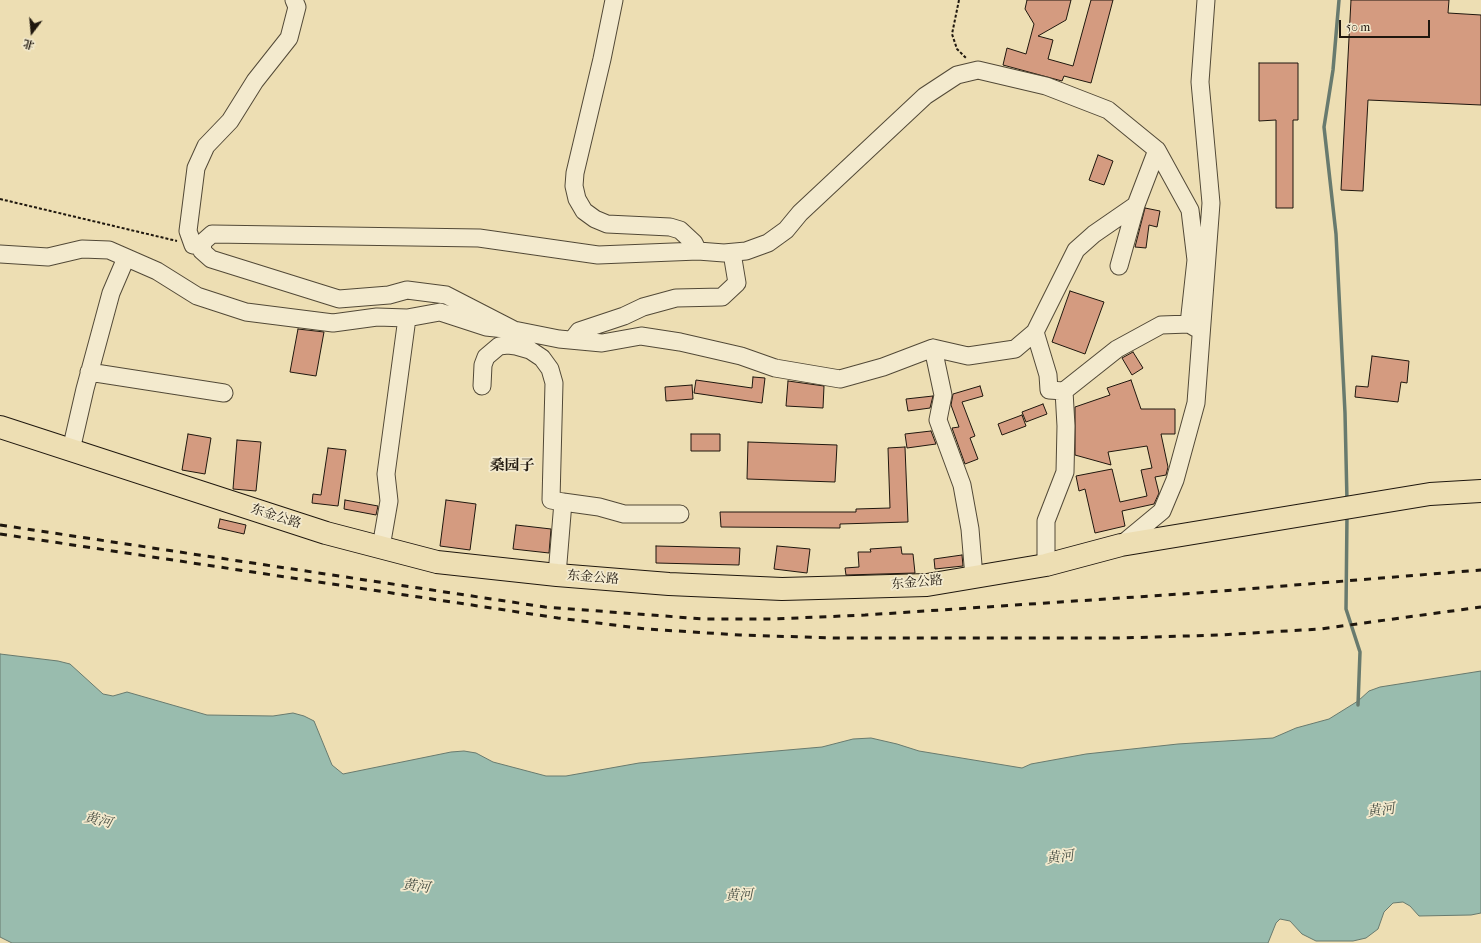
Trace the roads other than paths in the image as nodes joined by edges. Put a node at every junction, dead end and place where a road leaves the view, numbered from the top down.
1 (294, 0) edge
2 (614, 0) edge
3 (1206, 0) edge
4 (1157, 150) junction
5 (1136, 205) junction
6 (198, 246) junction
7 (698, 252) junction
8 (732, 253) junction
9 (0, 254) edge
10 (126, 258) junction
11 (1119, 266) dead end
12 (407, 318) junction
13 (1195, 328) junction
14 (1035, 332) junction
15 (515, 338) junction
16 (572, 340) junction
17 (933, 348) junction
18 (90, 372) junction
19 (482, 386) dead end
20 (1064, 392) junction
21 (224, 393) dead end
22 (0, 427) edge
23 (71, 450) junction
24 (1481, 491) edge
25 (563, 502) junction
26 (680, 514) dead end
27 (1122, 545) junction
28 (381, 547) junction
29 (1046, 565) junction
30 (557, 575) junction
31 (974, 577) junction

1 - 6 street
2 - 7 street
3 - 13 street
4 - 5 street
4 - 8 street
4 - 13 street
5 - 11 street
5 - 14 street
6 - 7 street
6 - 15 street
7 - 8 street
8 - 16 street
9 - 10 street
10 - 12 street
10 - 18 street
12 - 15 street
12 - 28 street
13 - 20 street
13 - 27 street
14 - 17 street
14 - 20 street
15 - 16 street
15 - 19 street
15 - 25 street
16 - 17 street
17 - 31 street
18 - 21 street
18 - 23 street
20 - 29 street
22 - 23 main road, 东金公路
23 - 28 main road, 东金公路
24 - 27 main road, 东金公路
25 - 26 street
25 - 30 street
27 - 29 main road, 东金公路
28 - 30 main road, 东金公路
29 - 31 main road, 东金公路
30 - 31 main road, 东金公路

